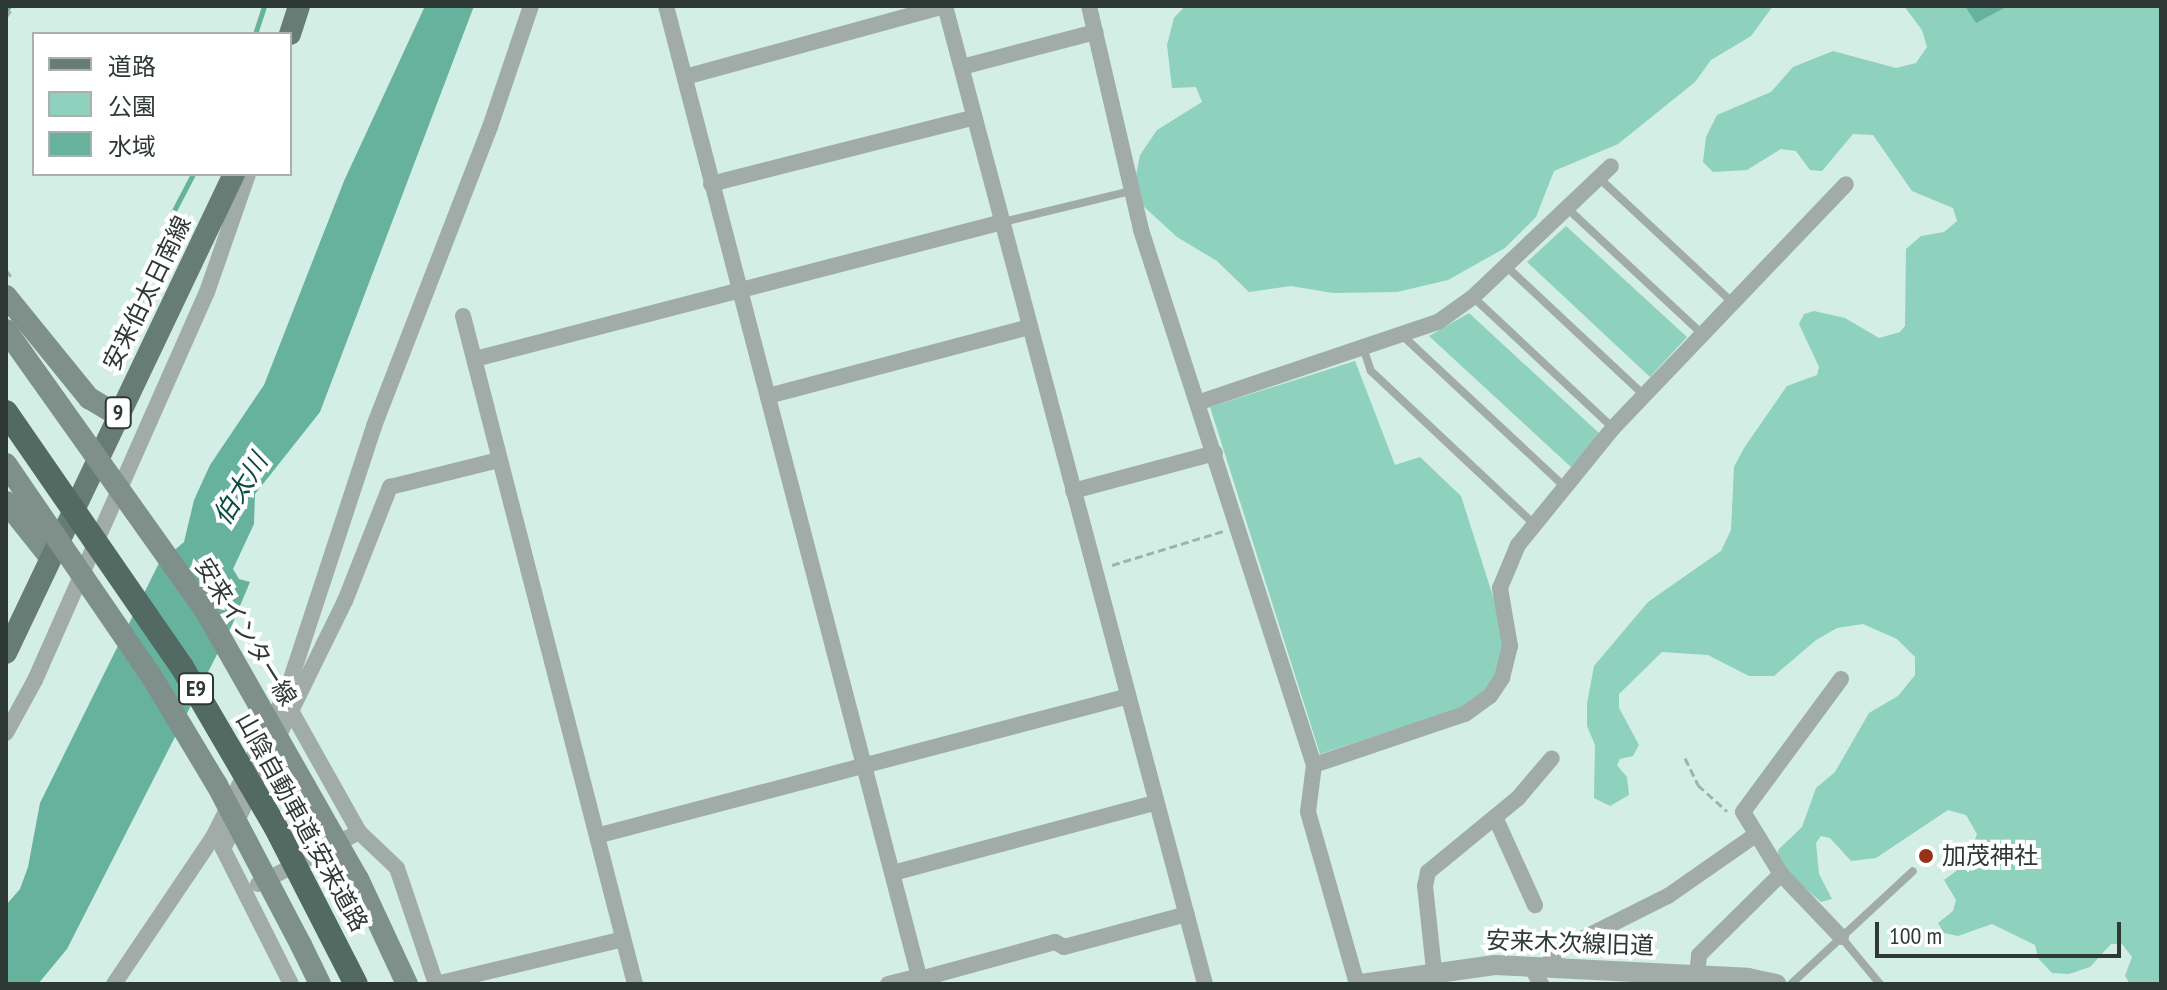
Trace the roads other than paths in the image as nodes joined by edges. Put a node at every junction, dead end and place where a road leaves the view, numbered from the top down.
1 (299, 6) edge
2 (531, 6) edge
3 (666, 6) edge
4 (945, 6) edge
5 (1089, 6) edge
6 (291, 32) edge
7 (1095, 32) junction
8 (962, 67) junction
9 (685, 77) junction
10 (975, 117) junction
11 (1605, 172) joint
12 (233, 176) edge
13 (247, 176) edge
14 (711, 184) junction
15 (1846, 184) dead end
16 (1132, 190) junction
17 (1567, 208) junction
18 (1003, 222) junction
19 (1506, 266) junction
20 (737, 290) junction
21 (6, 296) edge
22 (1473, 297) junction
23 (1732, 302) junction
24 (463, 316) dead end
25 (1030, 327) junction
26 (6, 330) edge
27 (1702, 334) junction
28 (1404, 337) junction
29 (1364, 350) junction
30 (475, 359) junction
31 (1644, 395) junction
32 (768, 396) junction
33 (1200, 402) junction
34 (6, 412) edge
35 (117, 415) junction
36 (6, 427) edge
37 (1613, 428) junction
38 (1215, 453) junction
39 (499, 460) junction
40 (6, 464) edge
41 (1564, 486) junction
42 (1073, 491) junction
43 (6, 502) edge
44 (1533, 523) junction
45 (49, 556) junction
46 (6, 653) edge
47 (1841, 679) dead end
48 (1125, 697) junction
49 (292, 699) junction
50 (6, 733) edge
51 (1552, 758) dead end
52 (1314, 765) junction
53 (866, 766) junction
54 (1155, 803) junction
55 (1495, 817) junction
56 (1750, 829) junction
57 (359, 832) junction
58 (600, 835) junction
59 (218, 843) junction
60 (1913, 871) dead end
61 (893, 873) junction
62 (1781, 874) junction
63 (248, 889) junction
64 (1535, 905) dead end
65 (1187, 914) junction
66 (1841, 937) junction
67 (623, 939) junction
68 (1434, 970) junction
69 (1540, 972) edge
70 (1697, 975) junction
71 (920, 980) edge
72 (114, 984) edge
73 (291, 984) edge
74 (320, 984) edge
75 (346, 984) edge
76 (356, 984) edge
77 (407, 984) edge
78 (436, 984) edge
79 (635, 984) edge
80 (888, 984) edge
81 (1205, 984) edge
82 (1359, 984) edge
83 (1776, 984) edge
84 (1791, 984) edge
85 (1880, 984) edge

1 - 6 main road
2 - 49 street
3 - 9 street
4 - 8 street
4 - 9 street
5 - 7 street
7 - 8 street
7 - 16 street
8 - 10 street
9 - 14 street
10 - 14 street
10 - 18 street
11 - 17 street
11 - 23 lane
12 - 35 main road, 安来伯太日南線 / 9
13 - 50 street
14 - 20 street
15 - 23 street
16 - 18 lane
16 - 33 street
17 - 19 street
17 - 27 lane
18 - 20 street
18 - 25 street
19 - 22 street
19 - 31 lane
20 - 30 street
20 - 32 street
21 - 35 main road
22 - 28 street
22 - 37 lane
23 - 27 street
24 - 30 street
25 - 32 street
25 - 42 street
26 - 77 main road, 安来インター線, bridge
27 - 31 street
28 - 29 street
28 - 41 lane
29 - 33 street
29 - 44 lane
30 - 39 street
31 - 37 street
32 - 53 street
33 - 38 street
34 - 76 highway, 山陰自動車道;安来道路 / E9, bridge
35 - 45 main road, 安来伯太日南線 / 9
36 - 75 highway, 山陰自動車道;安来道路 / E9
37 - 41 street
38 - 42 street
38 - 52 street
39 - 49 street
39 - 58 street
40 - 74 main road, bridge
41 - 44 street
42 - 48 street
43 - 45 main road
44 - 52 street
45 - 46 main road, 安来伯太日南線 / 9
47 - 56 street
48 - 53 street
48 - 54 street
49 - 57 street
49 - 59 street
51 - 55 street
52 - 82 street
53 - 58 street
53 - 61 street
54 - 61 street
54 - 65 street
55 - 64 street
55 - 68 street
56 - 62 street
56 - 69 street
57 - 63 street
57 - 78 street
58 - 67 street
59 - 63 street
59 - 72 street
60 - 66 lane
61 - 71 street
62 - 66 street
62 - 70 street
63 - 73 street
65 - 71 street
65 - 81 street
66 - 84 lane
66 - 85 lane
67 - 78 street
67 - 79 street
68 - 69 street, 安来木次線旧道
68 - 82 street, 安来木次線旧道
69 - 70 street, 安来木次線旧道
70 - 83 street, 安来木次線旧道
71 - 80 street

